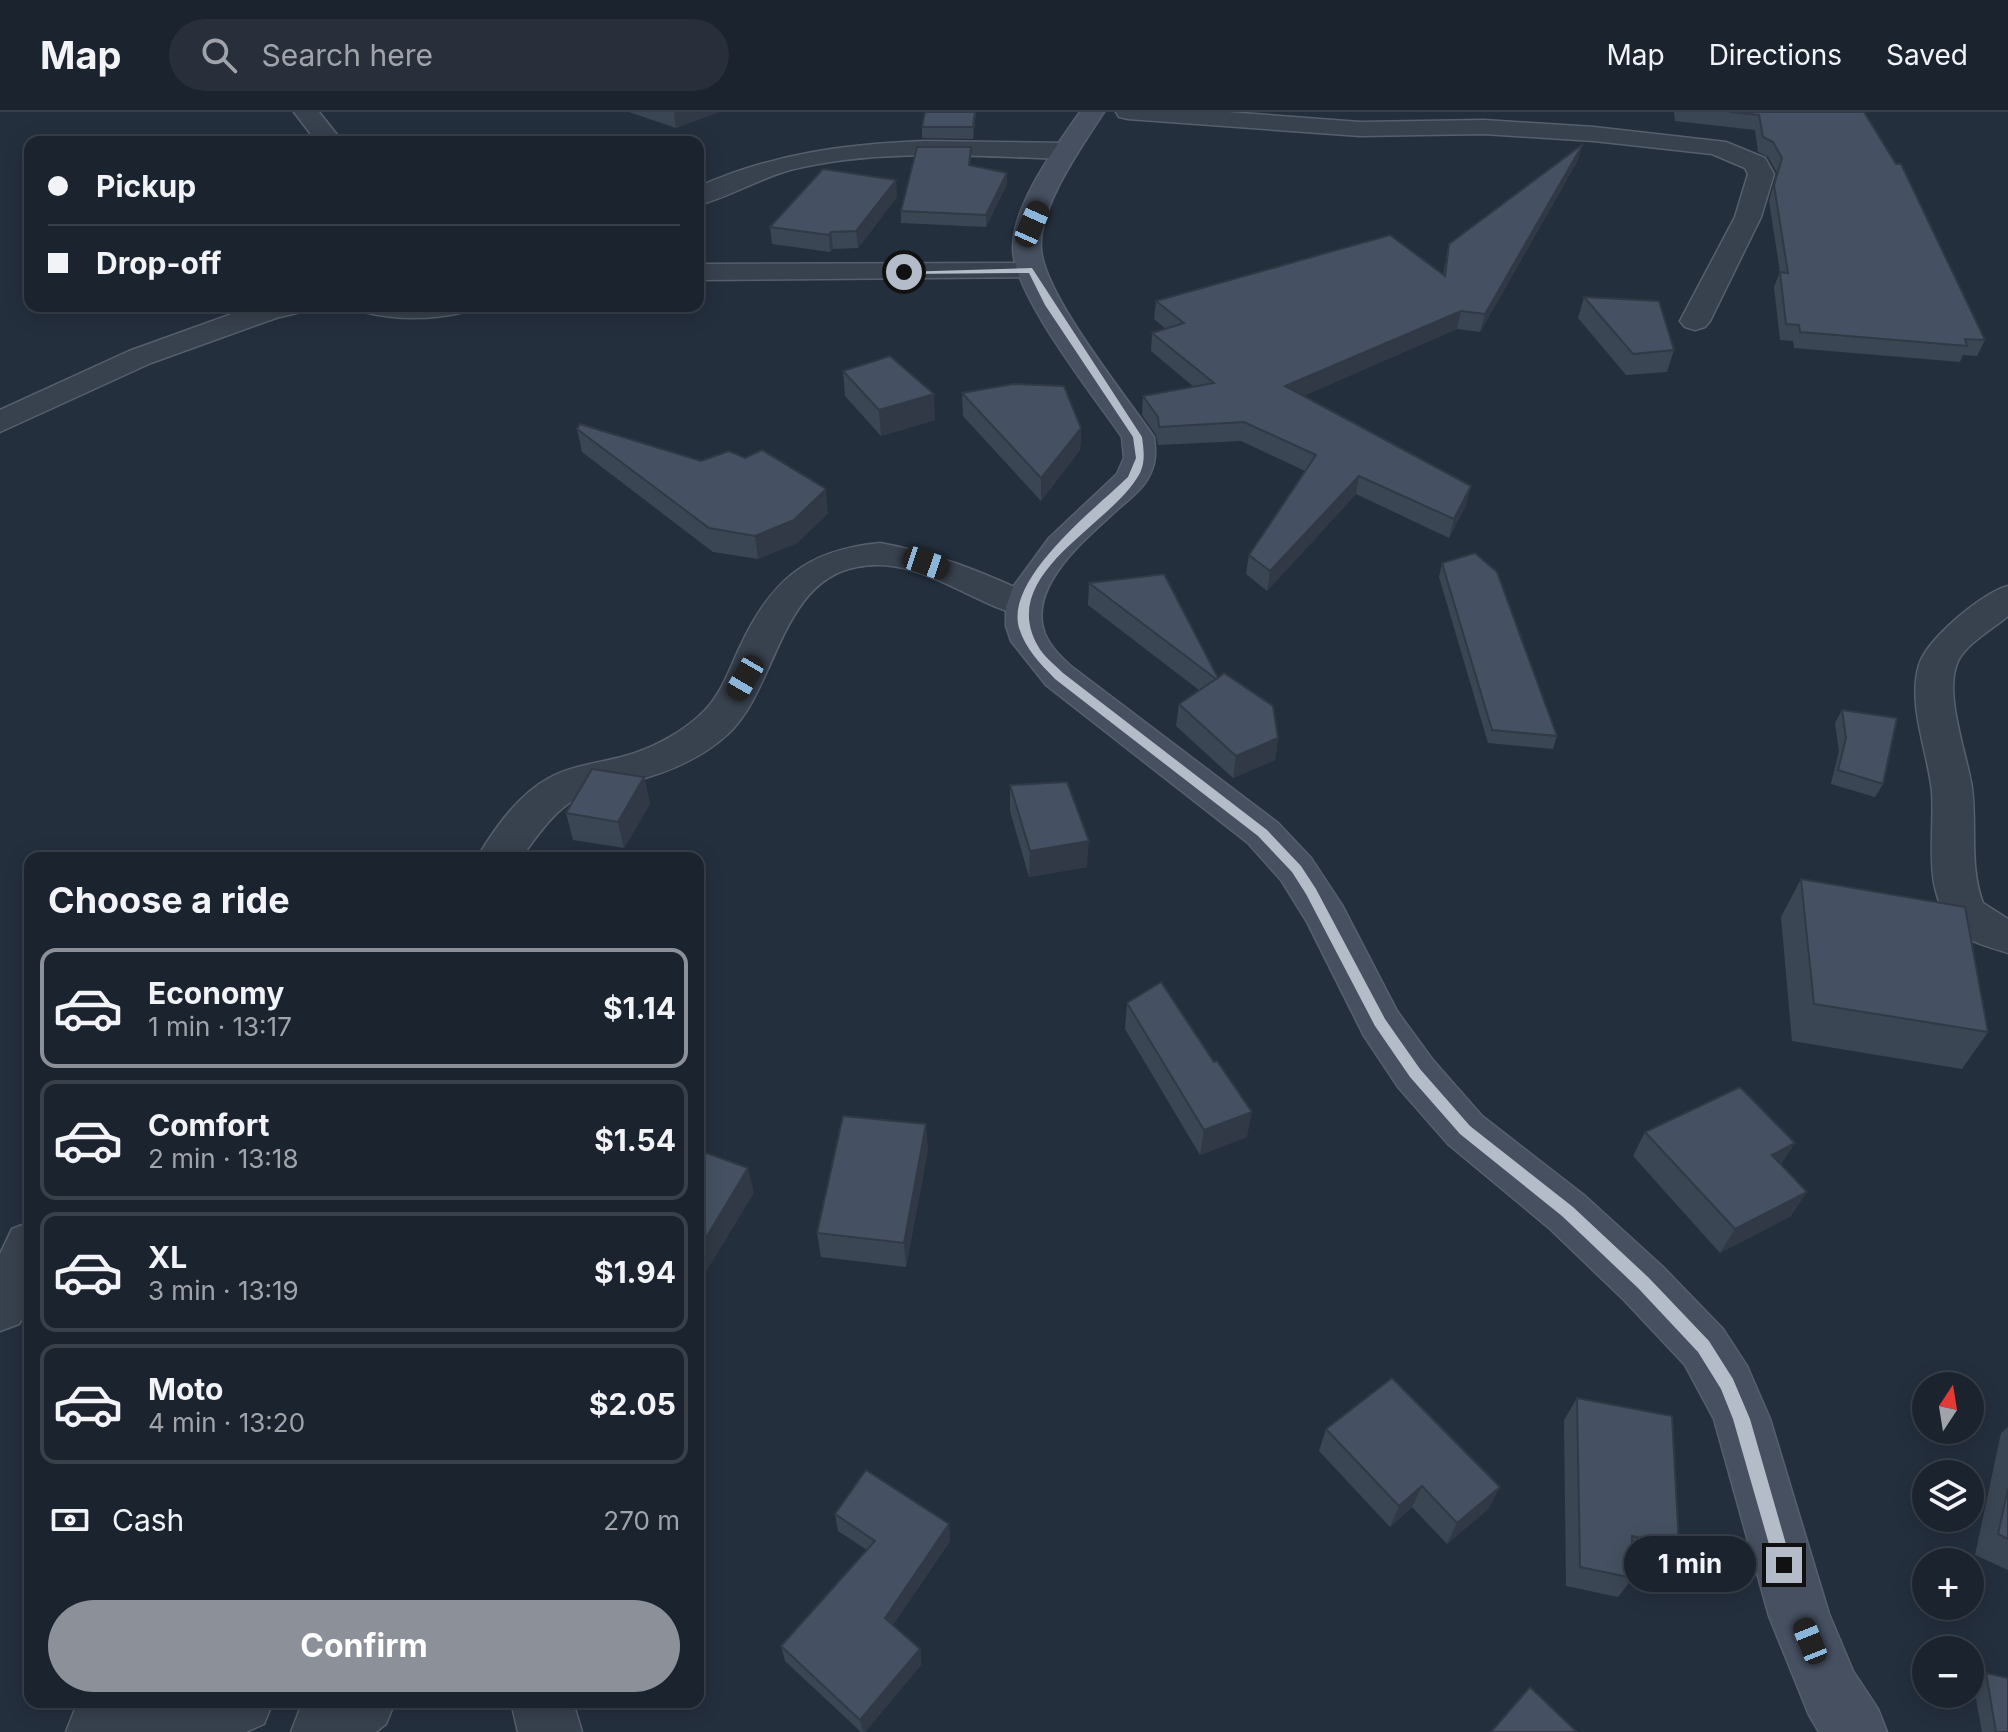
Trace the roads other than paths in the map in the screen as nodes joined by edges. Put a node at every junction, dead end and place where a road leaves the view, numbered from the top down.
1 (306, 112) edge
2 (1092, 112) edge
3 (1128, 112) edge
4 (326, 136) edge
5 (1065, 151) junction
6 (704, 194) edge
7 (1032, 271) junction
8 (704, 272) edge
9 (265, 312) edge
10 (1695, 321) dead end
11 (0, 422) edge
12 (2008, 597) edge
13 (1023, 605) junction
14 (503, 852) edge
15 (2008, 936) edge
16 (24, 1259) edge
17 (0, 1307) edge
18 (199, 1708) edge
19 (356, 1708) edge
20 (544, 1708) edge
21 (98, 1732) edge
22 (323, 1732) edge
23 (550, 1732) edge
24 (1855, 1732) edge

1 - 4 street
2 - 5 street
3 - 10 street
5 - 6 street
5 - 7 street
7 - 8 street
7 - 13 street
9 - 11 street
12 - 15 street
13 - 14 street
13 - 24 street
16 - 17 street
18 - 21 street
19 - 22 street
20 - 23 street

